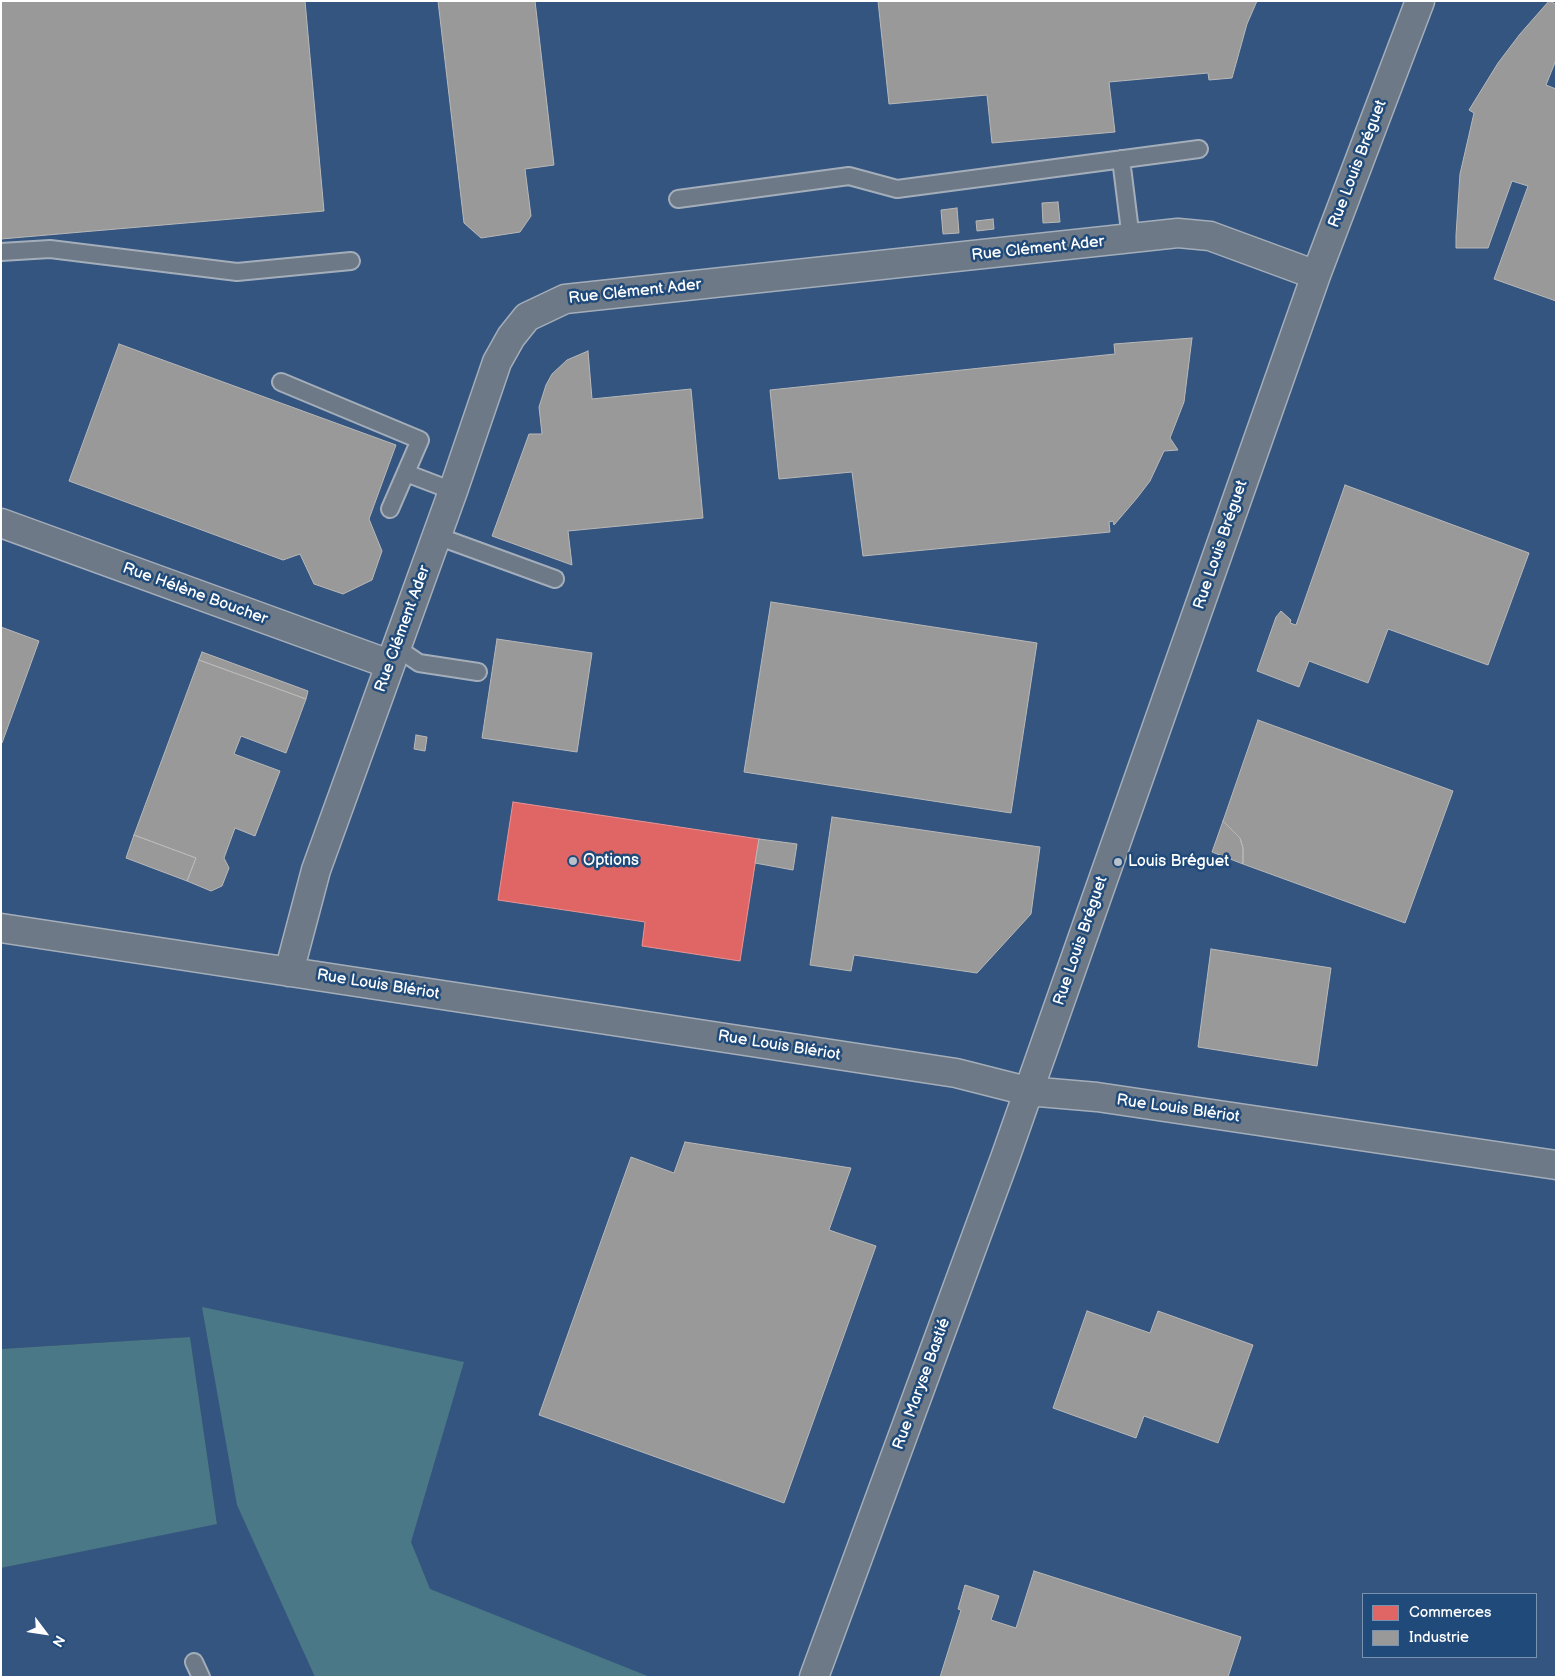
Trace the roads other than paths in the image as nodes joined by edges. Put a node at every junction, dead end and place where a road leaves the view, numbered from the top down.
1 (1420, 1) edge
2 (1199, 149) dead end
3 (1121, 159) junction
4 (678, 199) dead end
5 (1131, 239) junction
6 (1, 252) edge
7 (351, 261) dead end
8 (1316, 275) junction
9 (281, 382) dead end
10 (406, 473) junction
11 (453, 491) junction
12 (390, 508) dead end
13 (1, 523) edge
14 (437, 536) junction
15 (555, 578) dead end
16 (393, 656) junction
17 (478, 672) dead end
18 (1, 928) edge
19 (289, 972) junction
20 (1027, 1091) junction
21 (1556, 1164) edge
22 (814, 1677) edge

1 - 8 street, Rue Louis Bréguet
2 - 3 lane
3 - 4 lane
3 - 5 lane
5 - 8 street, Rue Clément Ader
5 - 11 street, Rue Clément Ader
6 - 7 lane
8 - 20 street, Rue Louis Bréguet
9 - 10 lane
10 - 11 lane
10 - 12 lane
11 - 14 street, Rue Clément Ader
13 - 16 street, Rue Hélène Boucher
14 - 15 lane
14 - 16 street, Rue Clément Ader
16 - 17 lane
16 - 19 street, Rue Clément Ader
18 - 19 street, Rue Louis Blériot
19 - 20 street, Rue Louis Blériot
20 - 21 street, Rue Louis Blériot
20 - 22 street, Rue Maryse Bastié

